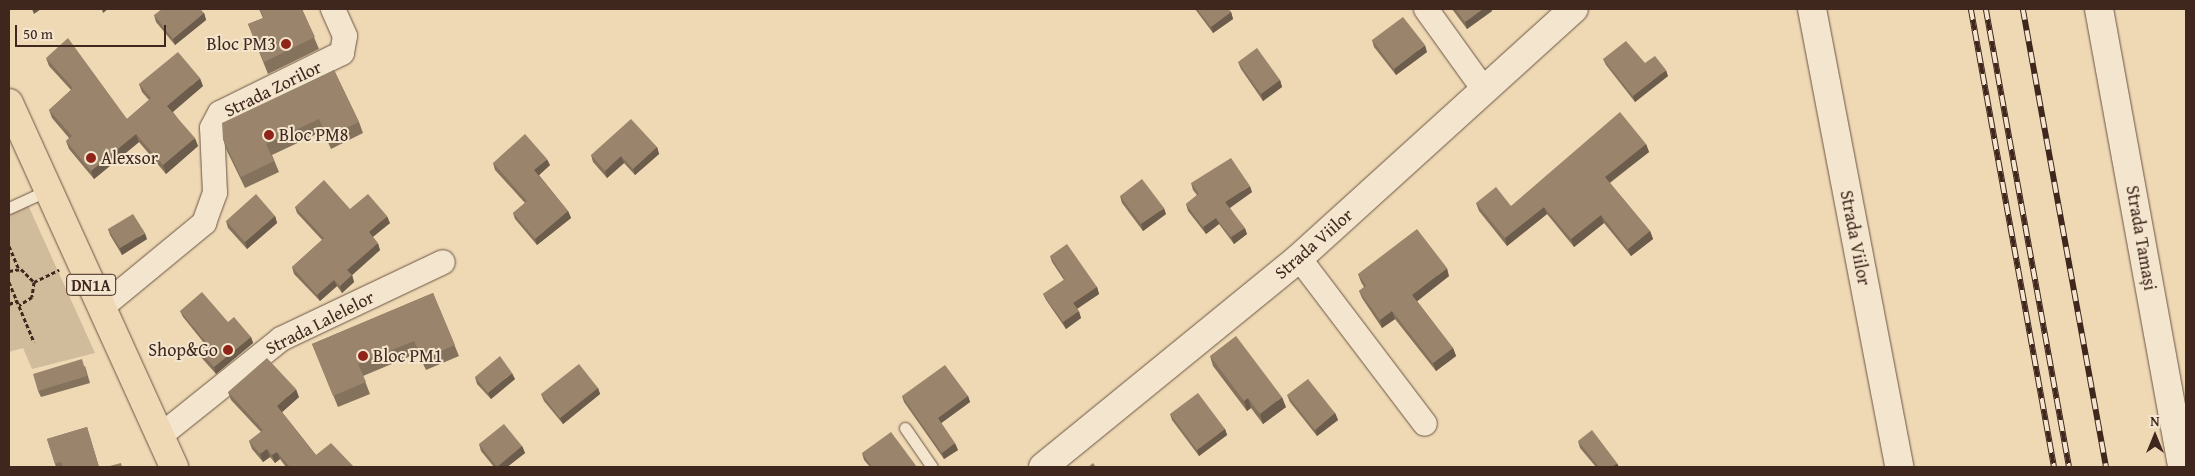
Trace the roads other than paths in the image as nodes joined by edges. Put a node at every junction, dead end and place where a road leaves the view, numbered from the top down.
1 (333, 9) edge
2 (1426, 9) edge
3 (1574, 9) edge
4 (1812, 9) edge
5 (2099, 9) edge
6 (1485, 91) junction
7 (9, 103) edge
8 (48, 190) junction
9 (9, 208) edge
10 (1299, 258) junction
11 (443, 262) dead end
12 (101, 308) junction
13 (1425, 424) dead end
14 (905, 428) dead end
15 (160, 436) junction
16 (174, 467) edge
17 (932, 467) edge
18 (1043, 467) edge
19 (1899, 467) edge
20 (2182, 467) edge

1 - 12 street, Strada Zorilor
2 - 6 street
3 - 6 main road, Strada Viilor
4 - 19 main road, Strada Viilor
5 - 20 main road, Strada Tamași
6 - 10 main road, Strada Viilor
7 - 8 main road, DN1A
8 - 9 lane
8 - 12 main road, DN1A
10 - 13 street
10 - 18 main road, Strada Viilor
11 - 15 street, Strada Lalelelor
12 - 15 main road, DN1A
14 - 17 lane
15 - 16 main road, DN1A

